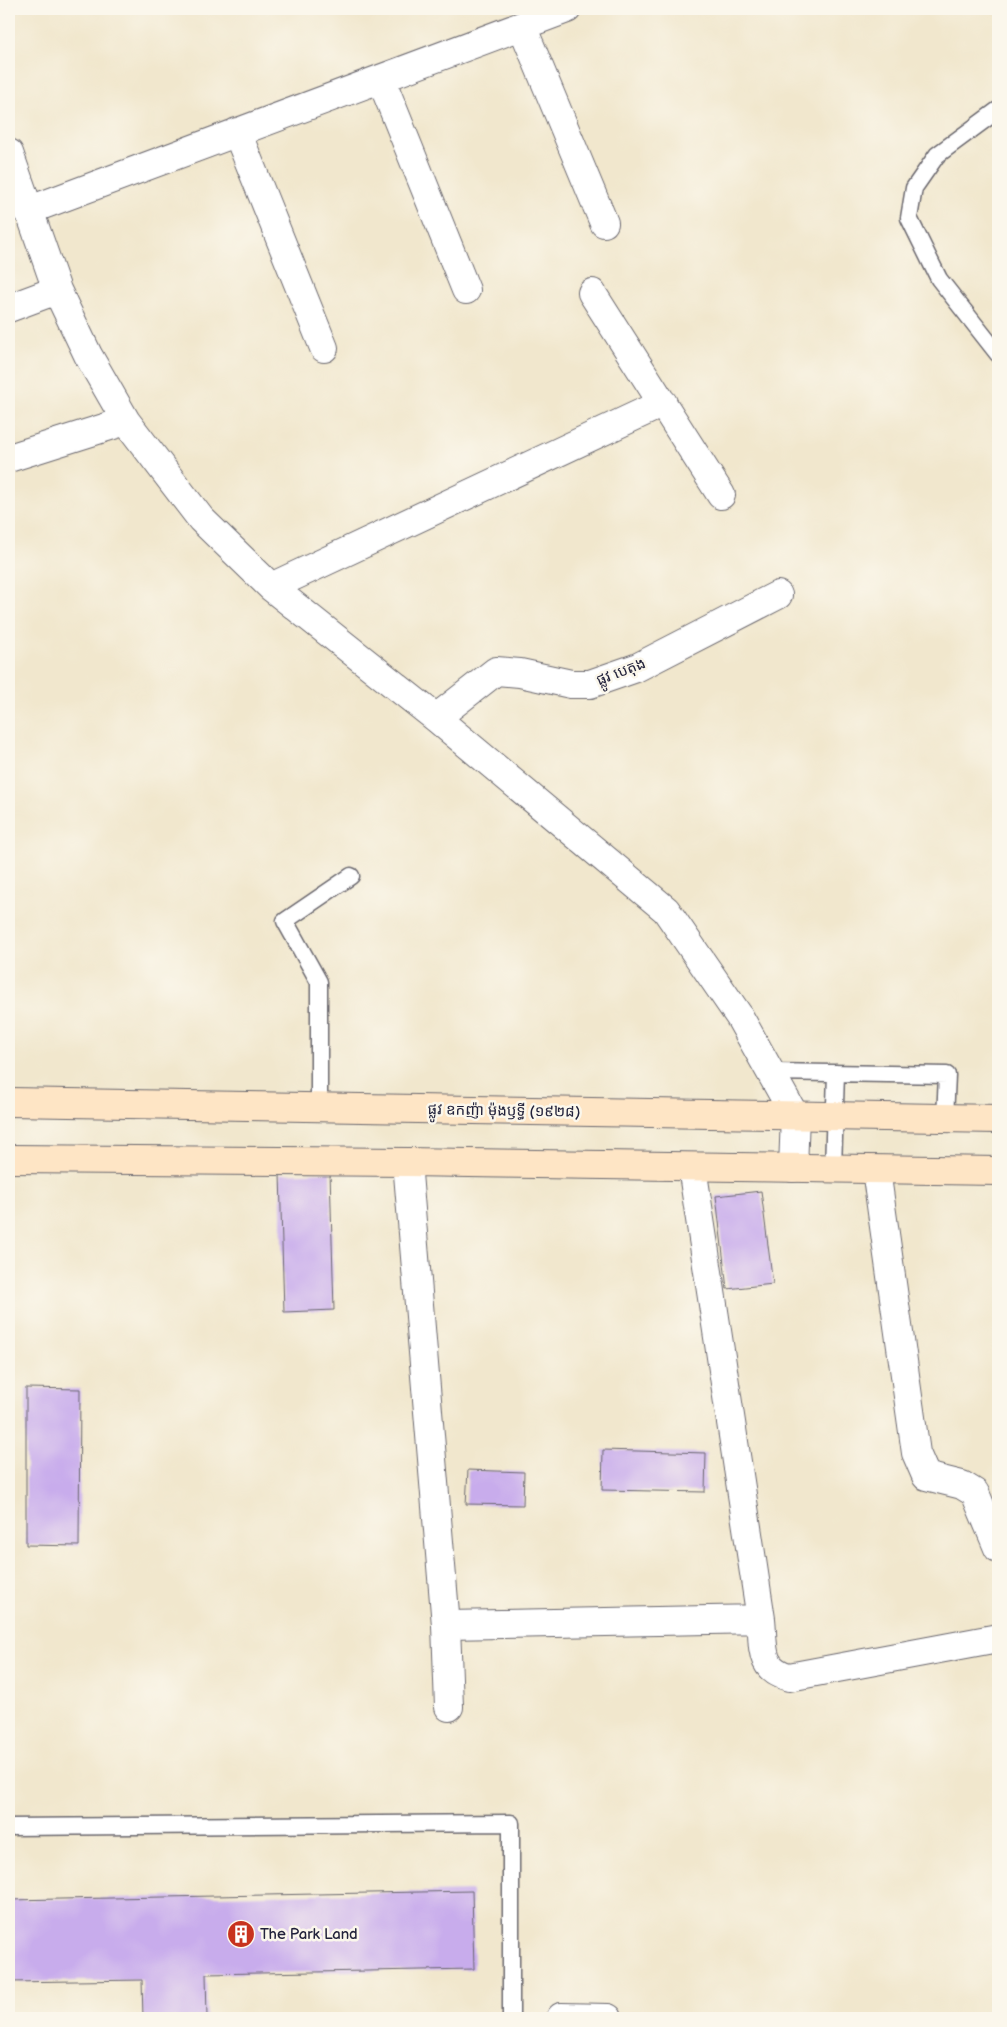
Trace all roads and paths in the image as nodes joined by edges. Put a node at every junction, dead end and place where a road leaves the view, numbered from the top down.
1 (567, 9) edge
2 (522, 26) junction
3 (381, 79) junction
4 (998, 110) edge
5 (237, 132) junction
6 (9, 153) edge
7 (27, 211) junction
8 (604, 223) dead end
9 (57, 290) junction
10 (466, 290) dead end
11 (592, 293) dead end
12 (9, 308) edge
13 (324, 348) dead end
14 (998, 354) edge
15 (662, 404) junction
16 (126, 421) junction
17 (9, 458) edge
18 (721, 495) dead end
19 (271, 587) junction
20 (778, 595) dead end
21 (436, 718) junction
22 (351, 876) dead end
23 (771, 1072) junction
24 (836, 1073) junction
25 (9, 1102) edge
26 (319, 1108) junction
27 (795, 1116) junction
28 (834, 1116) junction
29 (945, 1118) junction
30 (998, 1119) edge
31 (9, 1159) edge
32 (407, 1162) junction
33 (692, 1167) junction
34 (793, 1168) junction
35 (833, 1169) junction
36 (876, 1170) junction
37 (998, 1172) edge
38 (998, 1548) edge
39 (761, 1619) junction
40 (446, 1625) junction
41 (998, 1638) edge
42 (450, 1707) dead end
43 (9, 1828) edge
44 (561, 2016) dead end
45 (511, 2018) edge
46 (608, 2018) edge

1 - 2 street
2 - 3 street
2 - 8 street
3 - 5 street
3 - 10 street
4 - 14 lane
5 - 7 street
5 - 13 street
6 - 7 street
7 - 9 street
9 - 12 street
9 - 16 street
11 - 15 street
15 - 18 street
15 - 19 street
16 - 17 street
16 - 19 street
19 - 21 street
20 - 21 street, ផ្លូវ បេតុង
21 - 23 street
22 - 26 lane
23 - 24 lane
23 - 27 street
24 - 28 lane
24 - 29 lane
25 - 26 main road, ផ្លូវ ឧកញ៉ា ម៉ុងឫទ្ធី (១៩២៨)
26 - 27 main road, ផ្លូវ ឧកញ៉ា ម៉ុងឫទ្ធី (១៩២៨)
27 - 28 main road, ផ្លូវ ឧកញ៉ា ម៉ុងឫទ្ធី (១៩២៨)
27 - 34 street
28 - 29 main road, ផ្លូវ ឧកញ៉ា ម៉ុងឫទ្ធី (១៩២៨)
28 - 35 lane
29 - 30 main road, ផ្លូវ ឧកញ៉ា ម៉ុងឫទ្ធី (១៩២៨)
31 - 32 main road
32 - 33 main road
32 - 40 street
33 - 34 main road
33 - 39 street
34 - 35 main road
35 - 36 main road
36 - 37 main road
36 - 38 street
39 - 40 street
39 - 41 street
40 - 42 street
43 - 45 lane
44 - 46 street

